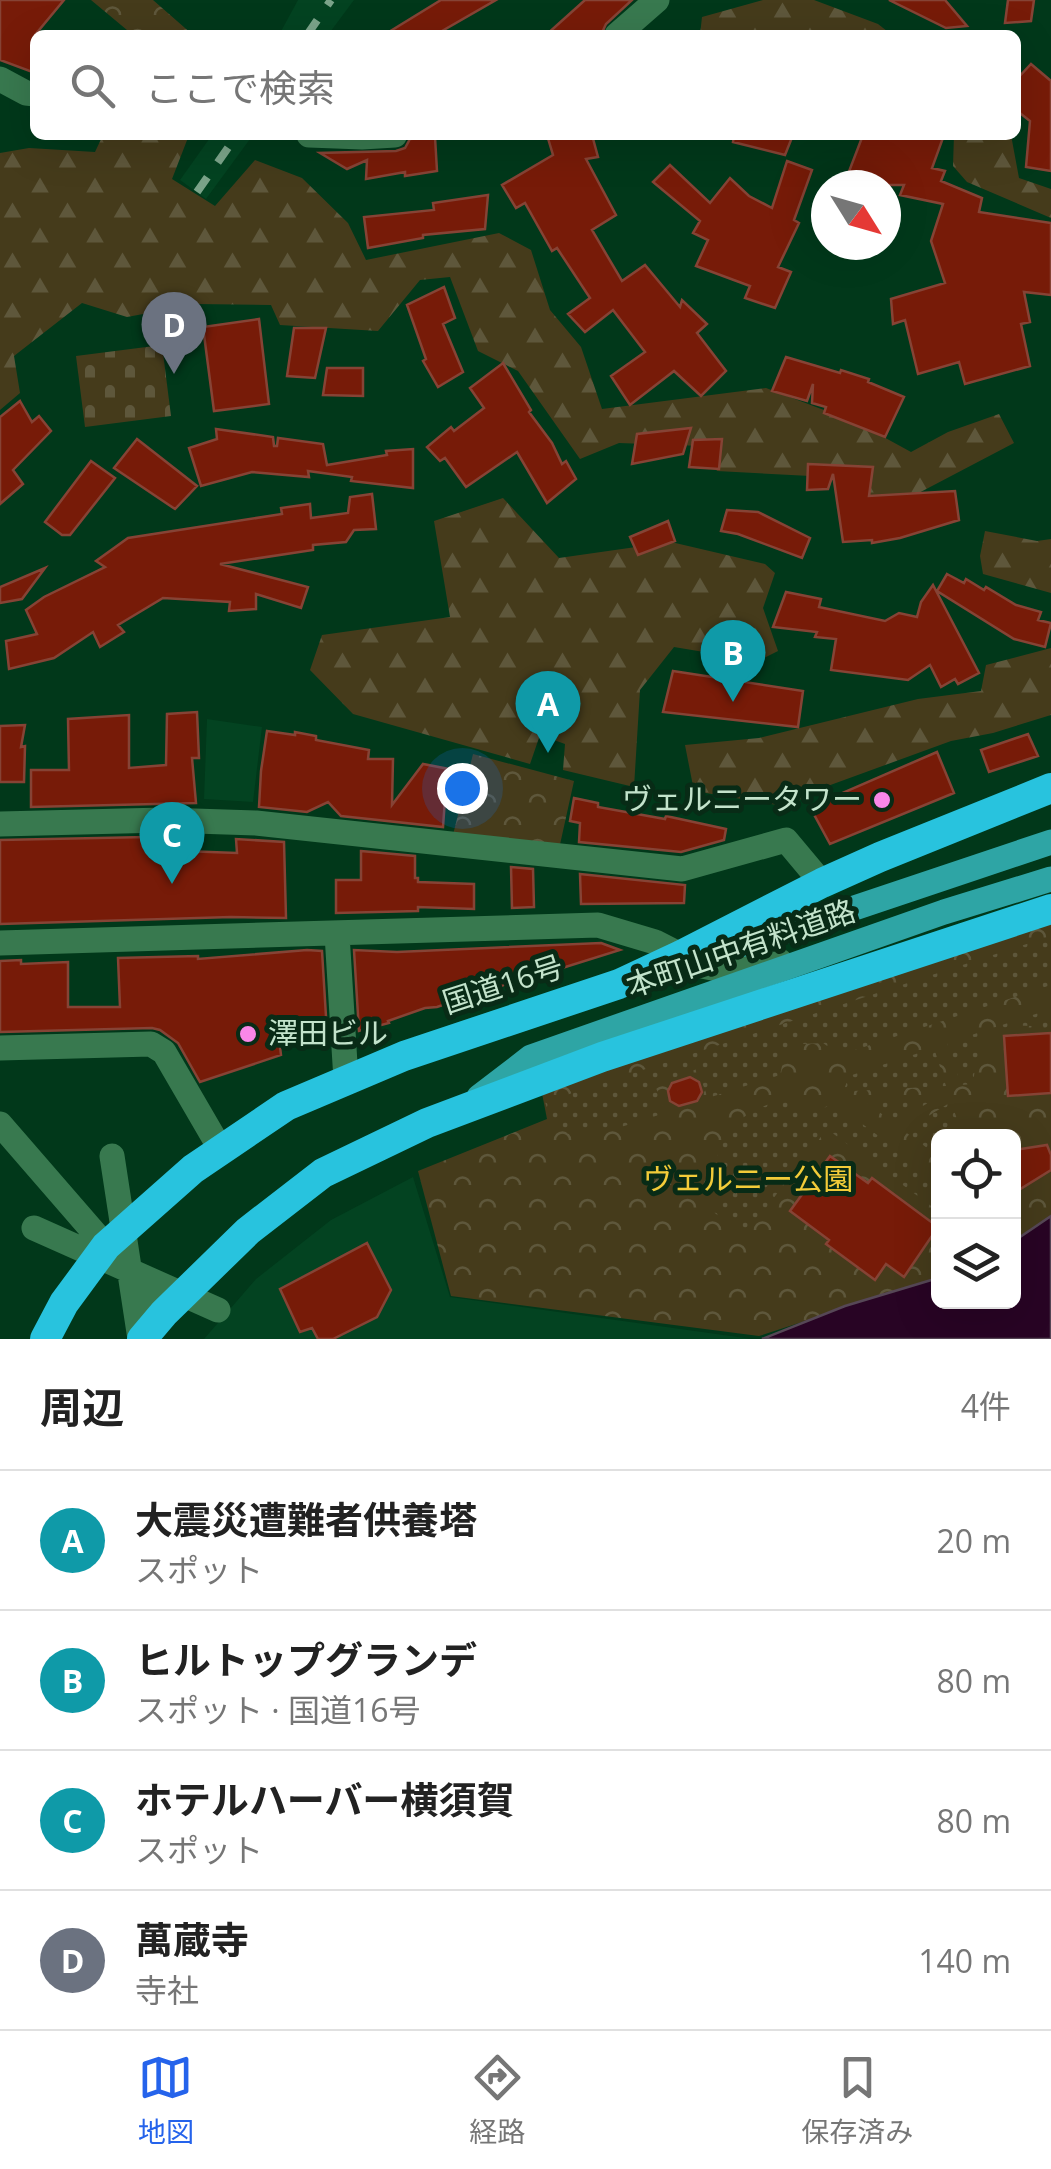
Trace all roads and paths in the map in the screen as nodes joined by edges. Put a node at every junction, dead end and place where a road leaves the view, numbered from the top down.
1 (657, 0) edge
2 (623, 30) edge
3 (0, 79) edge
4 (30, 93) edge
5 (0, 106) edge
6 (1051, 788) edge
7 (0, 824) edge
8 (1051, 842) edge
9 (1051, 879) edge
10 (822, 884) junction
11 (1051, 909) edge
12 (337, 934) junction
13 (0, 942) edge
14 (834, 950) junction
15 (681, 956) junction
16 (0, 1048) edge
17 (346, 1080) junction
18 (466, 1106) junction
19 (0, 1124) edge
20 (221, 1150) junction
21 (112, 1156) dead end
22 (34, 1228) dead end
23 (106, 1246) junction
24 (128, 1272) junction
25 (218, 1310) dead end
26 (164, 1313) junction
27 (45, 1339) edge
28 (141, 1339) edge

1 - 2 street
3 - 4 street
4 - 5 street
6 - 10 highway, 国道16号
7 - 10 street
8 - 15 main road, 本町山中有料道路
9 - 14 main road, 本町山中有料道路
10 - 15 highway, 国道16号
11 - 18 highway
12 - 13 street
12 - 15 street
12 - 17 street
14 - 15 street
14 - 18 main road, 本町山中有料道路
15 - 17 highway, 国道16号
16 - 20 street
17 - 20 highway, 国道16号
18 - 26 highway
19 - 23 street
20 - 23 highway, 国道16号
21 - 24 street
22 - 24 street
23 - 26 street
23 - 27 highway, 国道16号
24 - 25 street
24 - 28 street
26 - 28 highway

